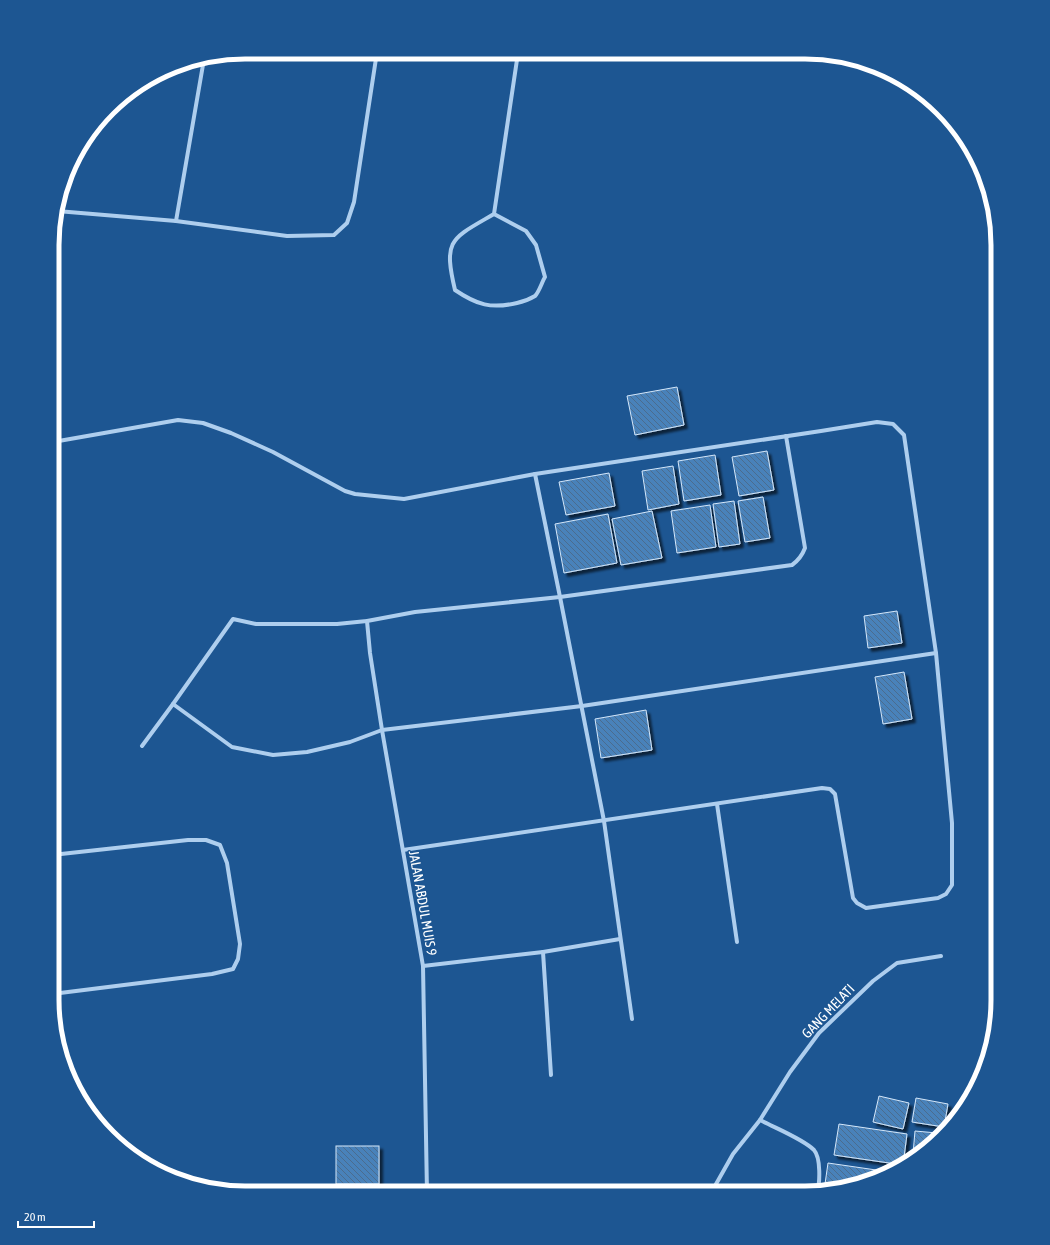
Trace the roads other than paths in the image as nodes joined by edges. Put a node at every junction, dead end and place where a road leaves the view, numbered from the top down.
1 (376, 59) edge
2 (517, 59) edge
3 (203, 64) edge
4 (63, 212) edge
5 (494, 214) junction
6 (176, 222) junction
7 (786, 436) junction
8 (59, 441) edge
9 (535, 474) junction
10 (560, 597) junction
11 (367, 621) junction
12 (936, 653) junction
13 (173, 704) junction
14 (582, 706) junction
15 (382, 730) junction
16 (142, 746) dead end
17 (717, 804) junction
18 (604, 821) junction
19 (403, 850) junction
20 (59, 853) edge
21 (620, 939) junction
22 (737, 942) dead end
23 (543, 952) junction
24 (940, 956) dead end
25 (423, 966) junction
26 (59, 993) edge
27 (632, 1019) dead end
28 (551, 1075) dead end
29 (760, 1120) junction
30 (427, 1186) edge
31 (715, 1186) edge
32 (817, 1186) edge

1 - 6 street
2 - 5 street
3 - 6 street
4 - 6 street
5 - 5 street
7 - 9 street
7 - 10 street
7 - 12 street
8 - 9 street
9 - 10 street
10 - 11 street
10 - 14 street
11 - 13 street
11 - 15 street, JALAN ABDUL MUIS 9
12 - 14 street
12 - 17 street
13 - 15 street
13 - 16 street
14 - 15 street
14 - 18 street
15 - 19 street, JALAN ABDUL MUIS 9
17 - 18 street
17 - 22 street
18 - 19 street
18 - 21 street
19 - 25 street, JALAN ABDUL MUIS 9
20 - 26 street
21 - 23 street
21 - 27 street
23 - 25 street
23 - 28 street
24 - 29 street, GANG MELATI
25 - 30 street, JALAN ABDUL MUIS 9
29 - 31 street, GANG MELATI
29 - 32 street

